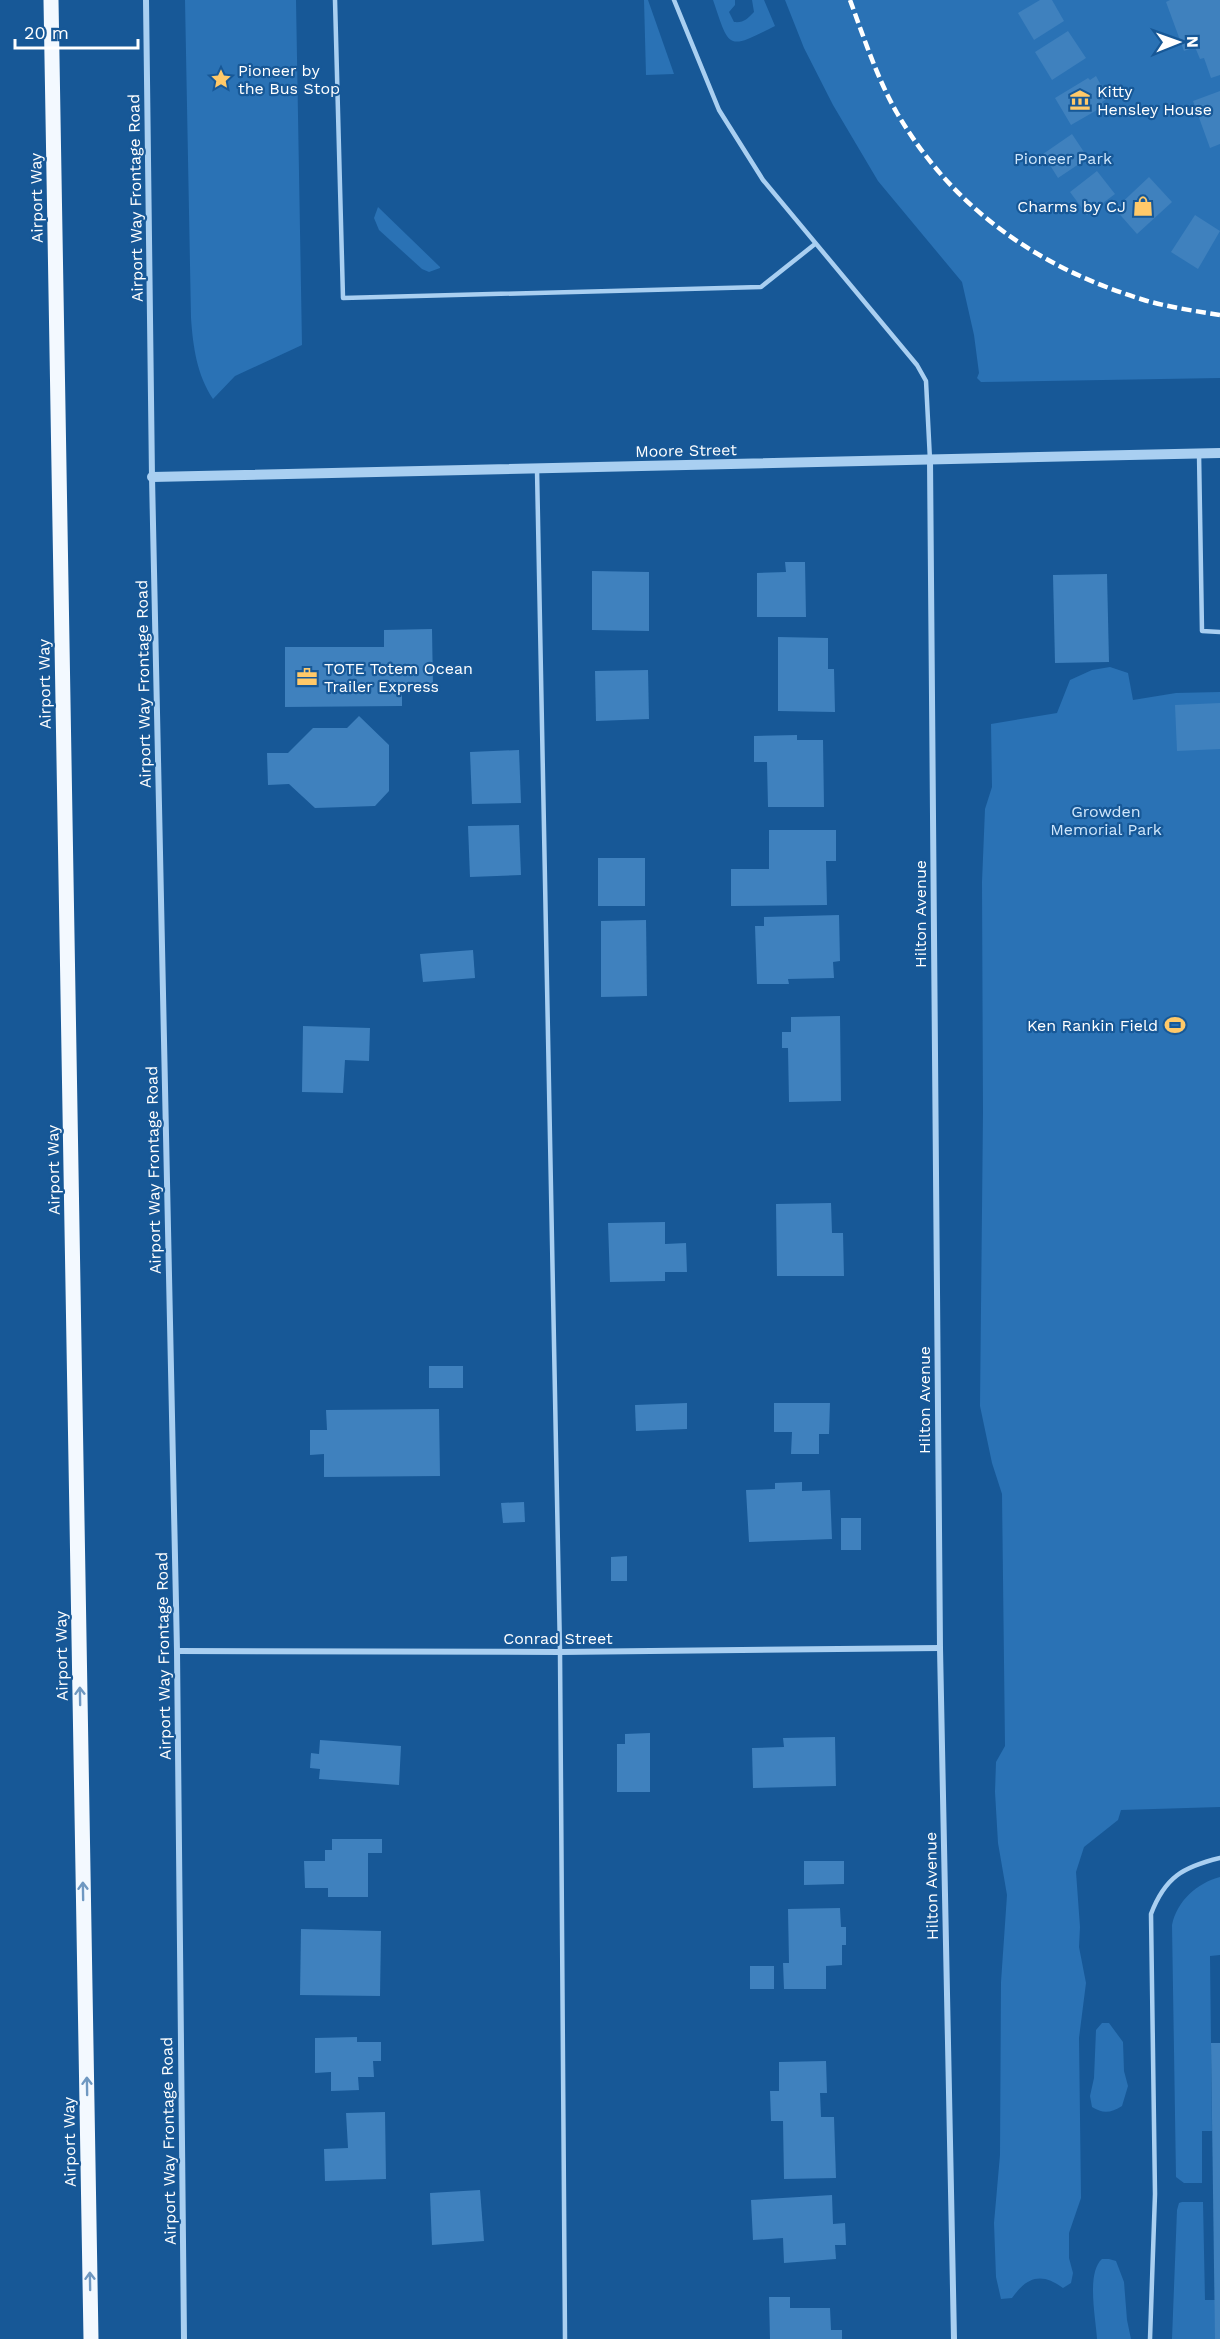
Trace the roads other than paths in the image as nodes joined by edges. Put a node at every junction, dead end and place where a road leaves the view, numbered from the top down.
1 (51, 0) edge
2 (146, 0) edge
3 (335, 0) edge
4 (674, 0) edge
5 (815, 244) junction
6 (1199, 453) junction
7 (1220, 453) edge
8 (930, 460) junction
9 (537, 469) junction
10 (152, 477) junction
11 (1220, 632) edge
12 (940, 1648) junction
13 (177, 1651) junction
14 (560, 1652) junction
15 (1220, 1858) edge
16 (91, 2339) edge
17 (184, 2339) edge
18 (565, 2339) edge
19 (954, 2339) edge
20 (1150, 2339) edge

16 -> 1 main road, Airport Way
2 - 10 street, Airport Way Frontage Road
3 - 5 lane
4 - 5 lane
5 - 8 lane
6 - 7 street, Moore Street
6 - 8 street, Moore Street
6 - 11 lane
8 - 9 street, Moore Street
8 - 12 street, Hilton Avenue
9 - 10 street, Moore Street
9 - 14 lane
10 - 13 street, Airport Way Frontage Road
12 - 14 street, Conrad Street
12 - 19 street, Hilton Avenue
13 - 14 street, Conrad Street
13 - 17 street, Airport Way Frontage Road
14 - 18 lane
15 - 20 lane

